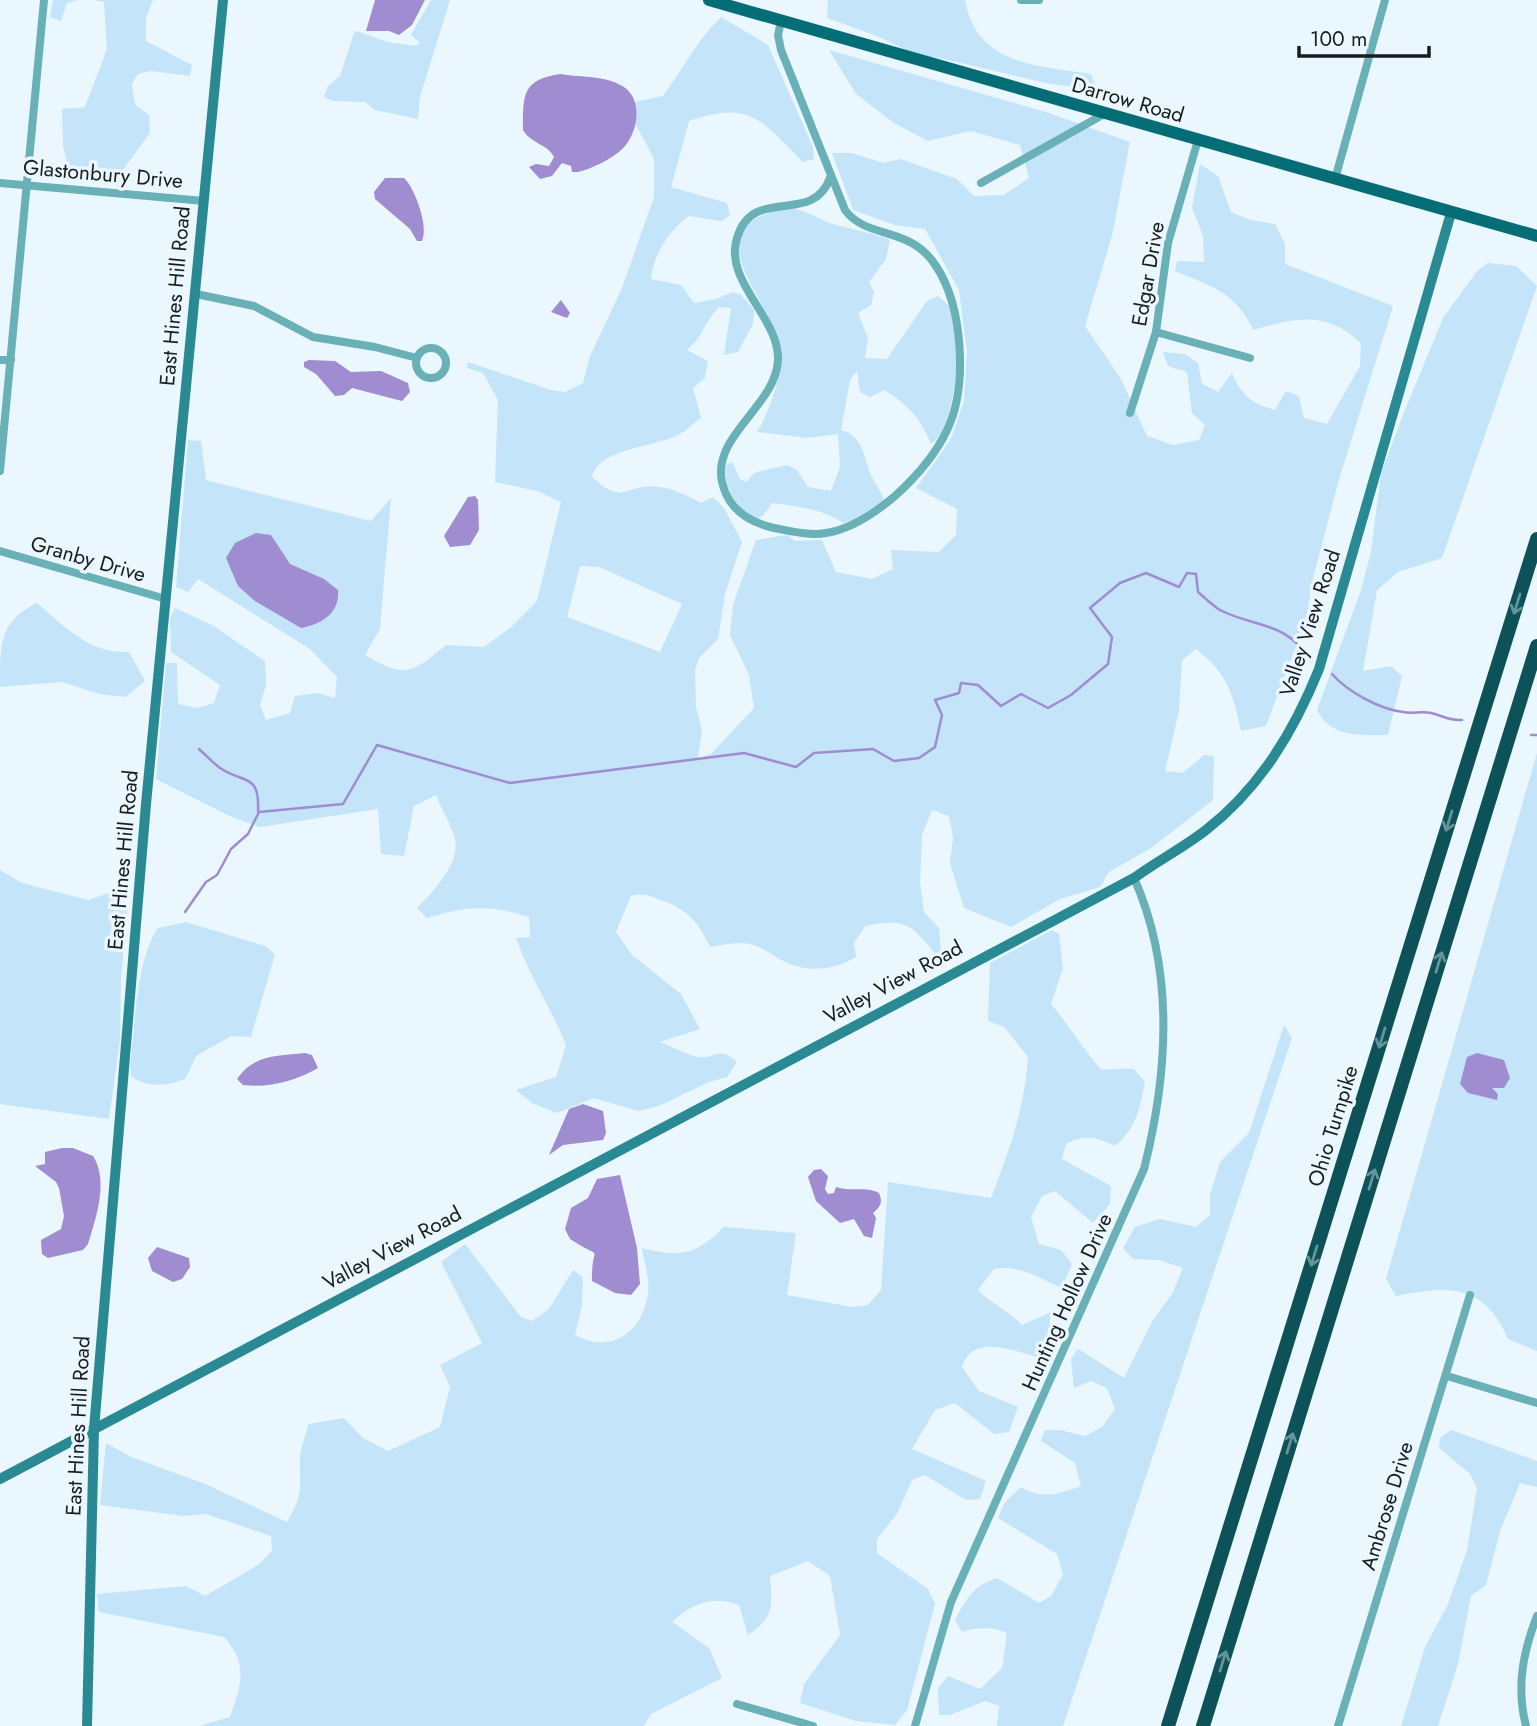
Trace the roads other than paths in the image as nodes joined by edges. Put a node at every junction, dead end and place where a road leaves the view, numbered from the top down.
1 (44, 0) edge
2 (223, 0) edge
3 (709, 0) edge
4 (1021, 0) edge
5 (1039, 0) edge
6 (1385, 0) edge
7 (781, 21) junction
8 (1106, 113) junction
9 (1198, 140) junction
10 (830, 177) junction
11 (1335, 179) junction
12 (0, 183) edge
13 (981, 183) dead end
14 (26, 185) junction
15 (204, 201) junction
16 (1451, 213) junction
17 (1537, 236) edge
18 (196, 294) junction
19 (1156, 332) junction
20 (417, 358) dead end
21 (1250, 358) dead end
22 (0, 360) edge
23 (11, 360) junction
24 (1130, 413) dead end
25 (0, 471) edge
26 (1537, 539) edge
27 (0, 551) edge
28 (166, 599) junction
29 (1537, 646) edge
30 (1134, 878) junction
31 (1470, 1295) dead end
32 (1447, 1376) junction
33 (1537, 1403) edge
34 (94, 1429) junction
35 (0, 1479) edge
36 (1537, 1616) edge
37 (737, 1704) dead end
38 (87, 1726) edge
39 (813, 1726) edge
40 (915, 1726) edge
41 (1168, 1726) edge
42 (1203, 1726) edge
43 (1338, 1726) edge
44 (1526, 1726) edge

1 - 14 street
2 - 15 main road, East Hines Hill Road
3 - 7 main road, Darrow Road
4 - 5 street
6 - 11 street
7 - 8 main road, Darrow Road
7 - 10 street
8 - 9 main road, Darrow Road
8 - 13 street
9 - 11 main road, Darrow Road
9 - 19 street, Edgar Drive
10 - 10 street
11 - 16 main road, Darrow Road
12 - 14 street, Glastonbury Drive
14 - 15 street, Glastonbury Drive
14 - 23 street
15 - 18 main road, East Hines Hill Road
16 - 17 main road, Darrow Road
16 - 30 main road, Valley View Road
18 - 20 street
18 - 28 main road, East Hines Hill Road
19 - 21 street
19 - 24 street, Edgar Drive
22 - 23 street
23 - 25 street
26 -> 41 highway, Ohio Turnpike
27 - 28 street, Granby Drive
28 - 34 main road, East Hines Hill Road
42 -> 29 highway
30 - 34 main road, Valley View Road
30 - 40 street, Hunting Hollow Drive
31 - 32 street, Ambrose Drive
32 - 33 street
32 - 43 street, Ambrose Drive
34 - 35 main road, Valley View Road
34 - 38 main road, East Hines Hill Road
36 - 44 street
37 - 39 street

